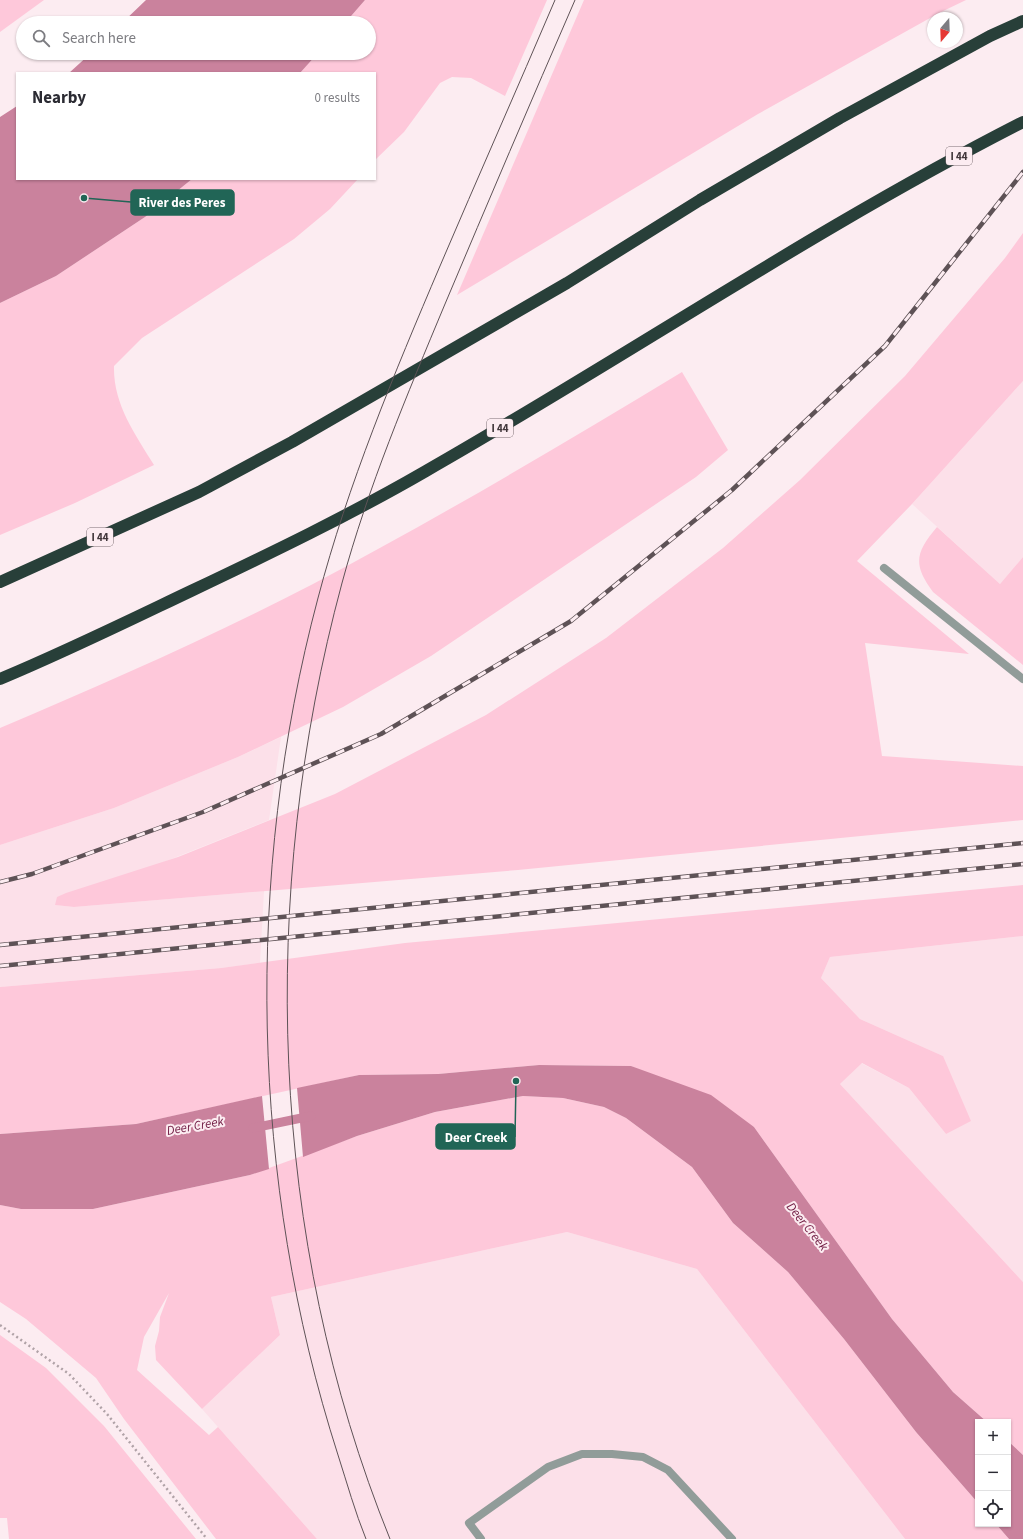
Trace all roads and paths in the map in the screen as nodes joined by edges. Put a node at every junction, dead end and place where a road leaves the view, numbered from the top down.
1 (1023, 21) edge
2 (1023, 122) edge
3 (884, 568) dead end
4 (0, 582) edge
5 (0, 679) edge
6 (1023, 679) edge
7 (0, 1325) edge
8 (207, 1539) edge
9 (481, 1539) edge
10 (732, 1539) edge

1 - 4 highway, I 44
2 - 5 highway, I 44
3 - 6 lane
7 - 8 path
9 - 10 lane

